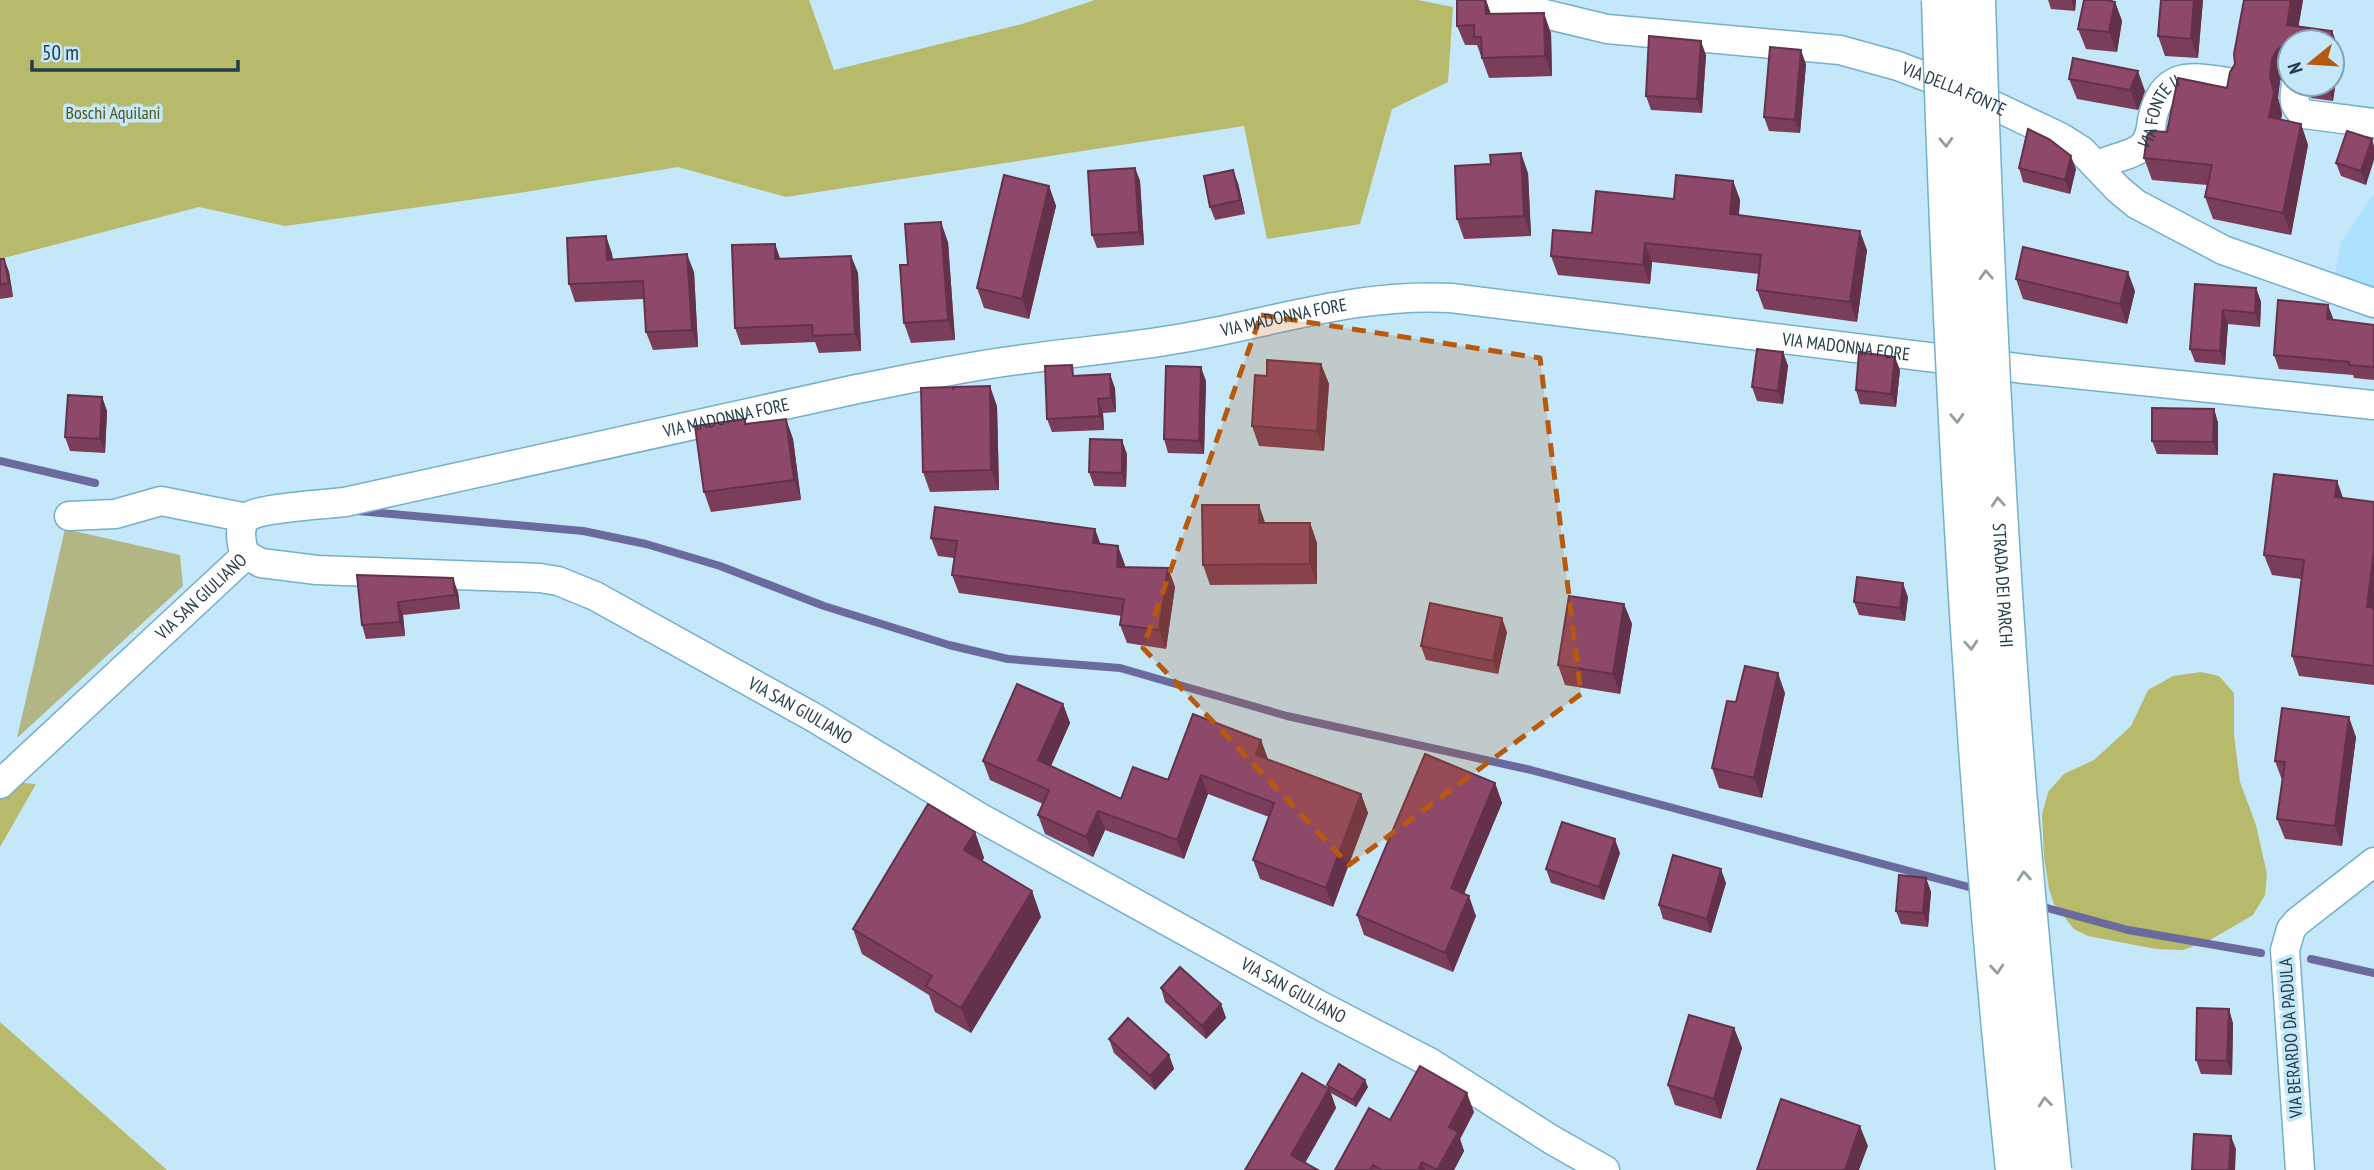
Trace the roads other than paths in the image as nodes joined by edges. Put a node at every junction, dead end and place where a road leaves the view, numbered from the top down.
1 (1487, 0) edge
2 (1941, 0) edge
3 (1976, 0) edge
4 (2227, 82) edge
5 (2294, 98) edge
6 (2374, 122) edge
7 (2097, 166) junction
8 (2374, 303) edge
9 (2374, 405) edge
10 (69, 516) dead end
11 (247, 518) junction
12 (246, 555) junction
13 (0, 784) edge
14 (2374, 862) edge
15 (1605, 1170) edge
16 (2015, 1170) edge
17 (2052, 1170) edge
18 (2300, 1170) edge

1 - 7 street, VIA DELLA FONTE
2 -> 16 highway, STRADA DEI PARCHI, bridge
17 -> 3 highway, STRADA DEI PARCHI, bridge
4 - 7 street, VIA FONTE II
5 - 6 street
7 - 8 street, VIA DELLA FONTE
9 - 11 street, VIA MADONNA FORE
10 - 11 street
11 - 12 street
12 - 13 street, VIA SAN GIULIANO
12 - 15 street, VIA SAN GIULIANO
14 - 18 street, VIA BERARDO DA PADULA

